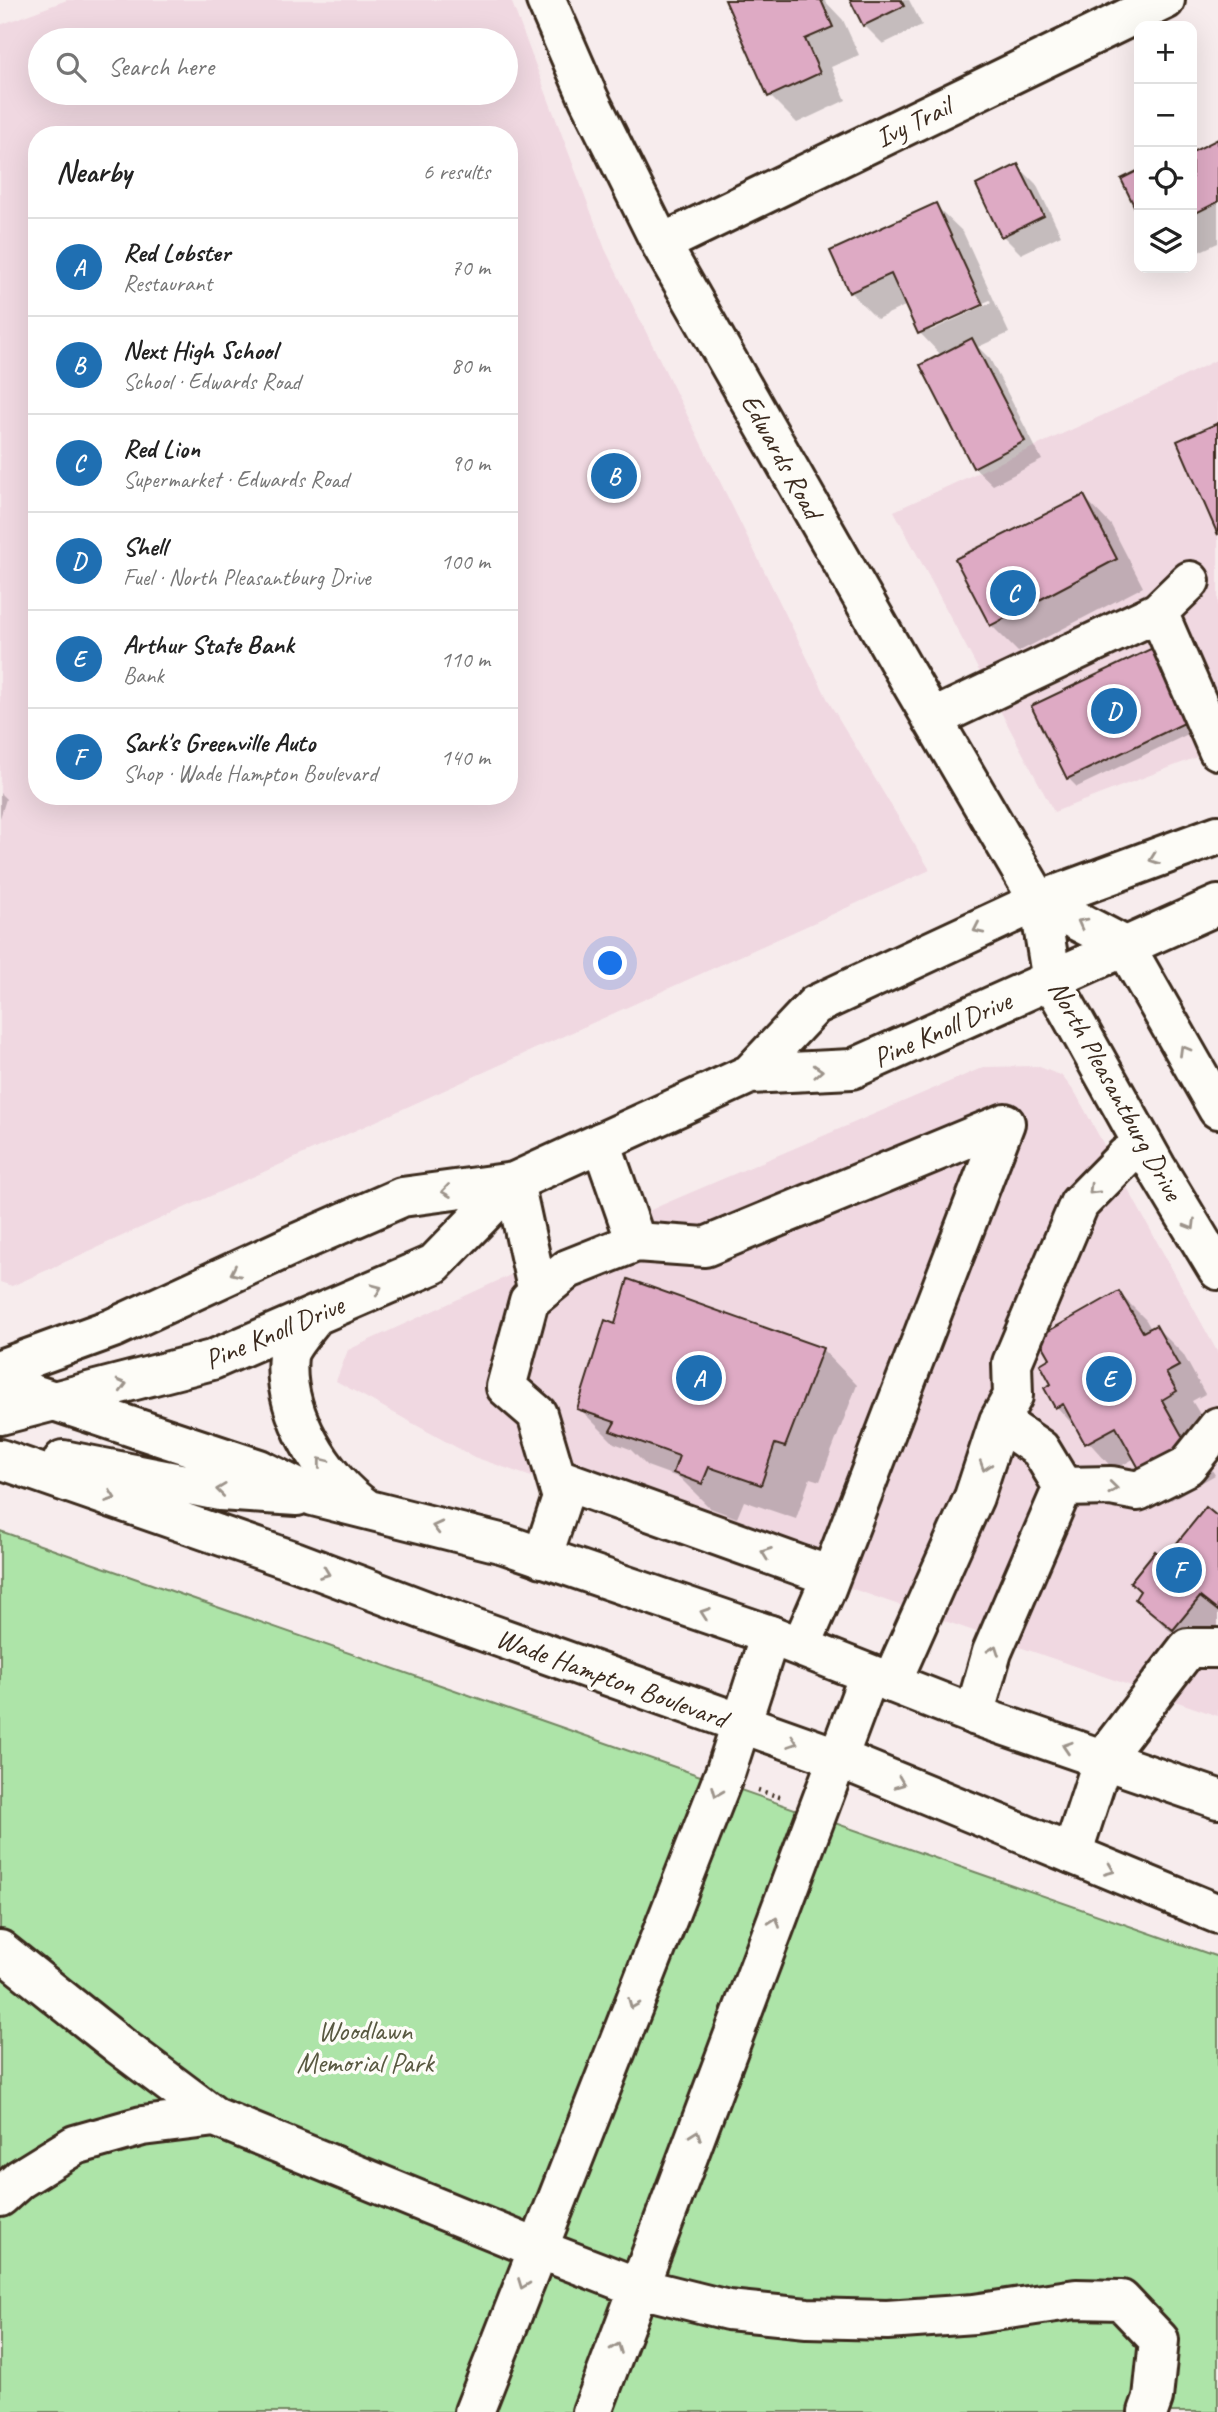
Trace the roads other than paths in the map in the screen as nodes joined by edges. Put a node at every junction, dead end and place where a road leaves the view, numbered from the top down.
1 (546, 0) edge
2 (1165, 0) edge
3 (660, 244) junction
4 (1190, 581) dead end
5 (1158, 612) junction
6 (932, 719) junction
7 (1218, 750) edge
8 (1218, 835) edge
9 (1039, 901) junction
10 (1218, 905) edge
11 (1125, 946) junction
12 (1052, 981) junction
13 (750, 1074) junction
14 (1218, 1109) edge
15 (601, 1142) junction
16 (1144, 1146) junction
17 (514, 1182) junction
18 (636, 1242) junction
19 (1218, 1270) edge
20 (538, 1293) junction
21 (315, 1316) junction
22 (0, 1369) edge
23 (0, 1383) edge
24 (55, 1402) junction
25 (0, 1415) edge
26 (999, 1421) junction
27 (1218, 1427) edge
28 (0, 1447) edge
29 (0, 1459) edge
30 (557, 1478) junction
31 (1063, 1487) junction
32 (313, 1496) junction
33 (369, 1510) junction
34 (542, 1558) junction
35 (831, 1576) junction
36 (785, 1641) junction
37 (1218, 1648) edge
38 (880, 1679) junction
39 (974, 1715) junction
40 (742, 1725) junction
41 (836, 1757) junction
42 (1103, 1759) junction
43 (1218, 1799) edge
44 (1072, 1854) junction
45 (1218, 1914) edge
46 (0, 1950) edge
47 (215, 2117) junction
48 (0, 2197) edge
49 (537, 2248) junction
50 (640, 2288) junction
51 (474, 2412) edge
52 (592, 2412) edge
53 (1148, 2412) edge

1 - 3 main road, Edwards Road
2 - 3 main road, Ivy Trail
3 - 6 main road, Edwards Road
4 - 5 main road
5 - 6 main road
5 - 7 main road
6 - 9 main road, Edwards Road
8 -> 9 main road
11 -> 9 main road
9 - 12 main road, North Pleasantburg Drive
9 -> 13 main road, Pine Knoll Drive
10 - 11 main road
11 - 12 main road, Pine Knoll Drive
14 -> 11 main road
13 -> 12 main road, Pine Knoll Drive
12 - 16 main road, North Pleasantburg Drive
13 - 15 main road, Pine Knoll Drive
15 - 17 main road, Pine Knoll Drive
15 - 18 main road
16 -> 19 main road, North Pleasantburg Drive
16 -> 26 main road
17 - 20 main road
21 -> 17 main road, Pine Knoll Drive
17 -> 22 main road, Pine Knoll Drive
18 - 20 main road
18 - 35 main road
20 - 30 main road
24 -> 21 main road, Pine Knoll Drive
33 -> 21 main road
23 - 24 main road
24 - 25 main road, Pine Knoll Drive
24 - 32 main road
26 - 31 main road
26 -> 38 main road
31 -> 27 main road
32 -> 28 main road
29 -> 40 main road, Wade Hampton Boulevard
30 - 34 main road
35 -> 30 main road
39 -> 31 main road
32 - 33 main road
34 -> 33 main road
36 -> 34 main road
35 - 36 main road
36 - 38 main road
36 - 40 main road
37 - 42 main road
38 - 39 main road
38 - 41 main road
42 -> 39 main road
40 -> 41 main road, Wade Hampton Boulevard
40 -> 49 main road
41 -> 44 main road, Wade Hampton Boulevard
50 -> 41 main road
42 - 43 main road
42 - 44 main road
44 -> 45 main road, Wade Hampton Boulevard
46 - 47 main road
47 - 48 main road
47 - 49 main road
49 - 50 main road
49 -> 51 main road
52 -> 50 main road
50 - 53 main road

